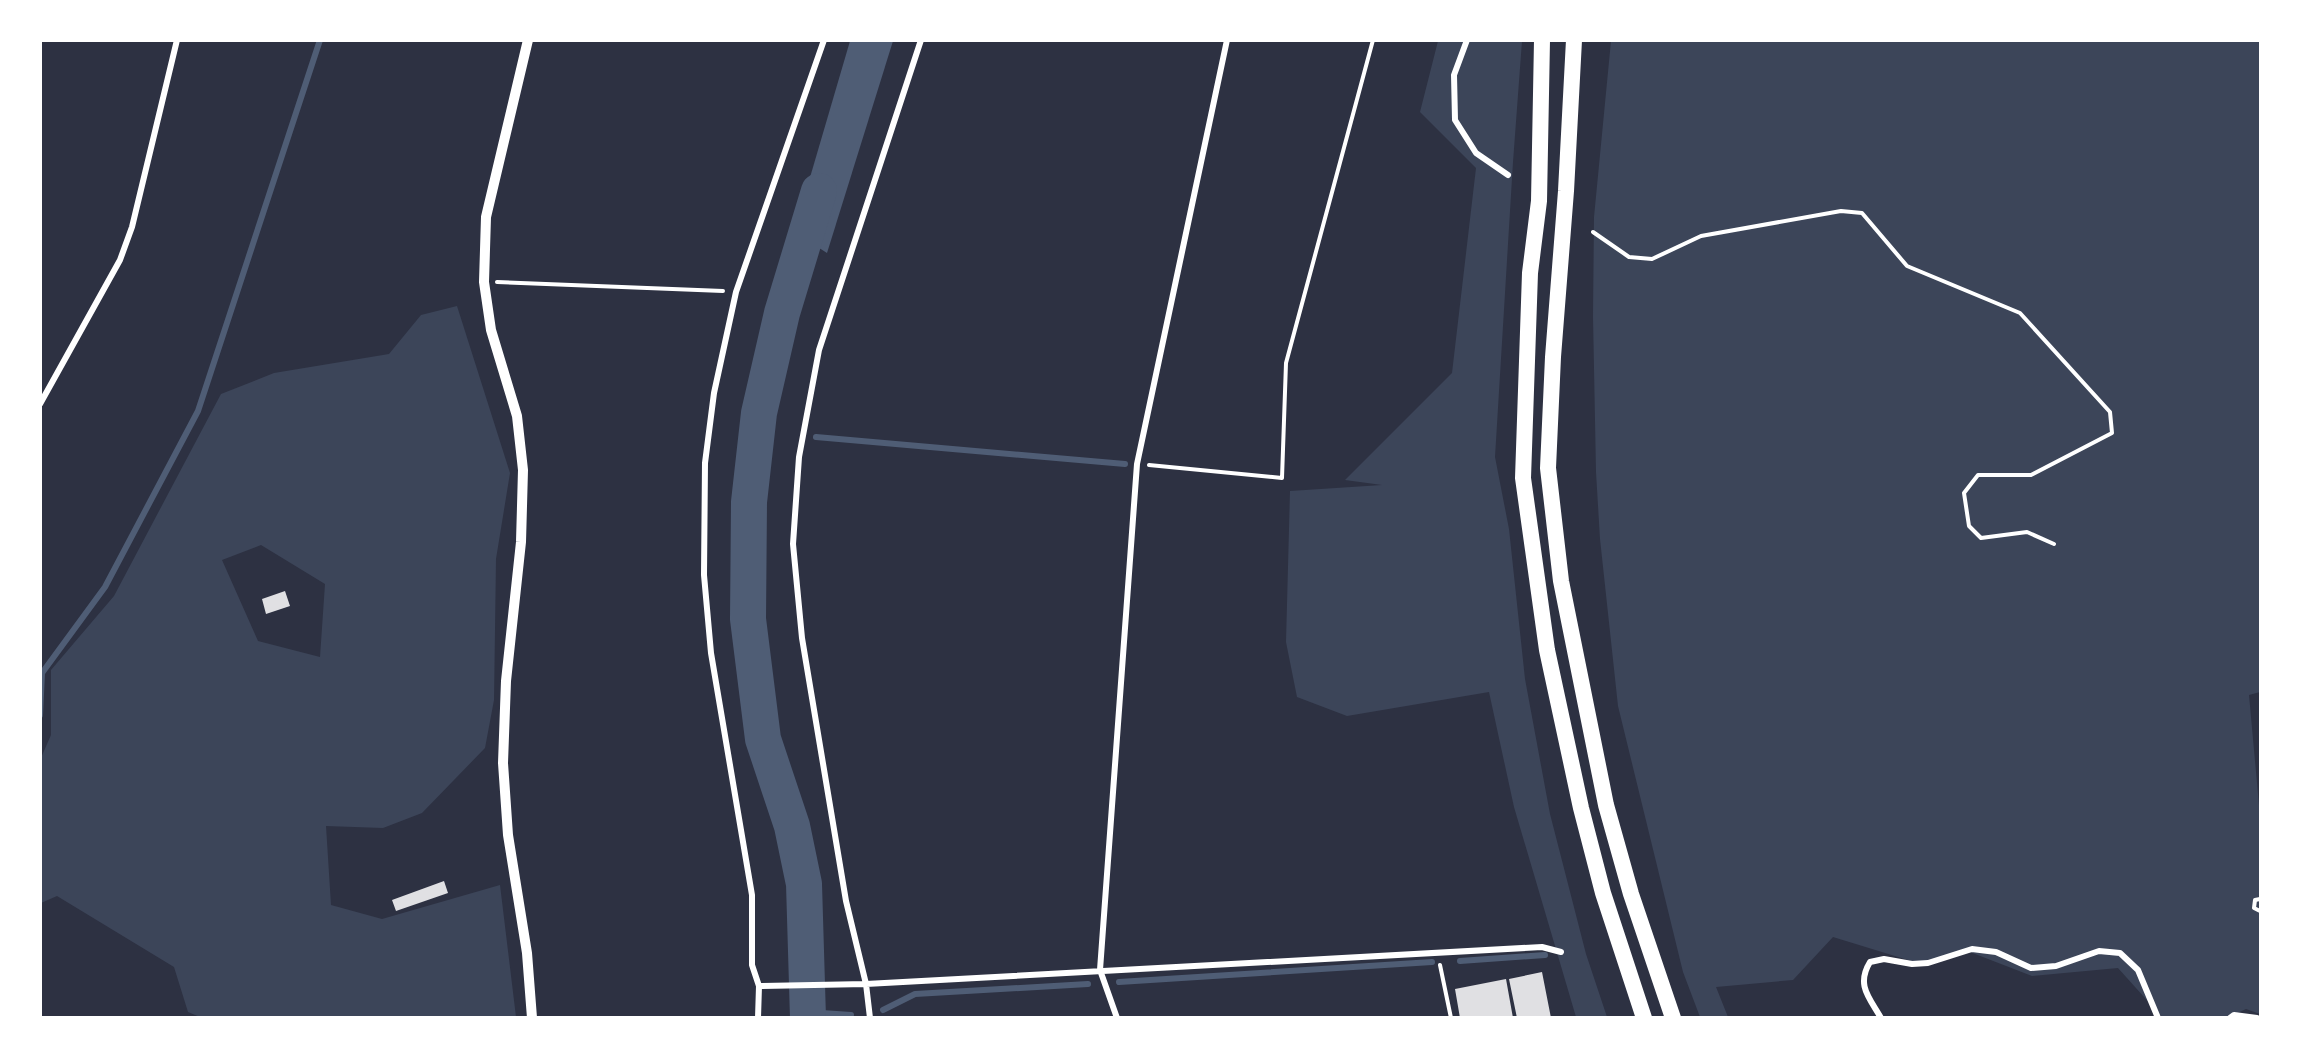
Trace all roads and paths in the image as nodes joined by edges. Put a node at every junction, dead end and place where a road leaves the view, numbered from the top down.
1 (177, 40) edge
2 (528, 40) edge
3 (824, 40) edge
4 (921, 40) edge
5 (1227, 40) edge
6 (1373, 40) edge
7 (1467, 40) edge
8 (1542, 40) edge
9 (1574, 40) edge
10 (1508, 175) dead end
11 (1593, 232) dead end
12 (484, 282) junction
13 (736, 292) junction
14 (40, 404) edge
15 (1137, 464) junction
16 (2054, 544) dead end
17 (2260, 899) edge
18 (2260, 911) edge
19 (1561, 952) dead end
20 (1438, 953) junction
21 (1100, 970) junction
22 (866, 984) junction
23 (763, 986) junction
24 (532, 1017) edge
25 (758, 1017) edge
26 (870, 1017) edge
27 (1117, 1017) edge
28 (1451, 1017) edge
29 (1644, 1017) edge
30 (1673, 1017) edge
31 (1881, 1017) edge
32 (2158, 1017) edge
33 (2230, 1017) edge
34 (2257, 1017) edge

1 - 14 street
2 - 12 street
3 - 13 street
4 - 22 street
5 - 15 street
6 - 15 path
7 - 10 street
8 - 29 highway
9 - 30 highway
11 - 16 path
12 - 13 path
12 - 24 street
13 - 23 street
15 - 21 street
17 - 18 path
19 - 20 street
20 - 21 street
20 - 28 path
21 - 22 street
21 - 27 street
22 - 23 street
22 - 26 street
23 - 25 street
31 - 32 street
33 - 34 street

